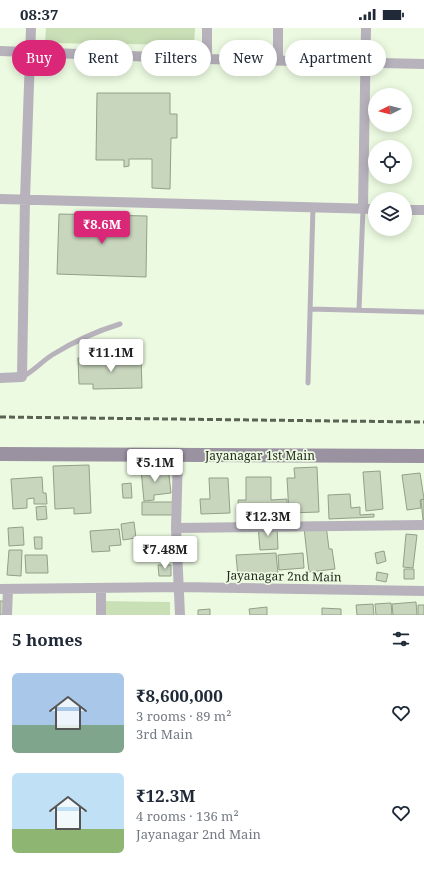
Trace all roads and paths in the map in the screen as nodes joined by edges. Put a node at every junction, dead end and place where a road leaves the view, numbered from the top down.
1 (31, 28) edge
2 (207, 28) edge
3 (278, 28) edge
4 (366, 28) edge
5 (30, 40) edge
6 (207, 40) edge
7 (366, 40) edge
8 (0, 51) edge
9 (12, 51) edge
10 (66, 53) edge
11 (141, 56) edge
12 (211, 59) edge
13 (278, 61) junction
14 (285, 61) edge
15 (386, 63) edge
16 (424, 64) edge
17 (29, 76) edge
18 (366, 76) edge
19 (0, 199) edge
20 (25, 200) junction
21 (313, 207) junction
22 (363, 209) junction
23 (368, 209) edge
24 (412, 210) edge
25 (424, 210) edge
26 (310, 309) junction
27 (359, 310) junction
28 (424, 312) edge
29 (120, 324) dead end
30 (22, 377) junction
31 (0, 378) edge
32 (308, 383) dead end
33 (0, 454) edge
34 (178, 454) junction
35 (424, 456) edge
36 (424, 525) edge
37 (176, 528) junction
38 (180, 587) junction
39 (102, 588) junction
40 (4, 589) edge
41 (424, 591) edge
42 (7, 615) edge
43 (101, 615) edge
44 (180, 615) edge

1 - 5 street
2 - 6 street
3 - 13 street
4 - 7 street
8 - 9 street
10 - 11 street
12 - 13 street
13 - 14 street
15 - 16 street
17 - 20 street
18 - 22 street
19 - 20 street
20 - 21 street
20 - 30 street
21 - 22 street
21 - 26 lane
22 - 23 street
22 - 27 lane
24 - 25 street
26 - 27 lane
26 - 32 lane
27 - 28 lane
29 - 30 lane
30 - 31 street
33 - 34 street, Jayanagar 1st Main
34 - 35 street, Jayanagar 1st Main
34 - 37 street
36 - 37 street
37 - 38 street
38 - 39 street, Jayanagar 2nd Main
38 - 41 street, Jayanagar 2nd Main
38 - 44 street
39 - 40 street, Jayanagar 2nd Main
39 - 43 street
40 - 42 street

